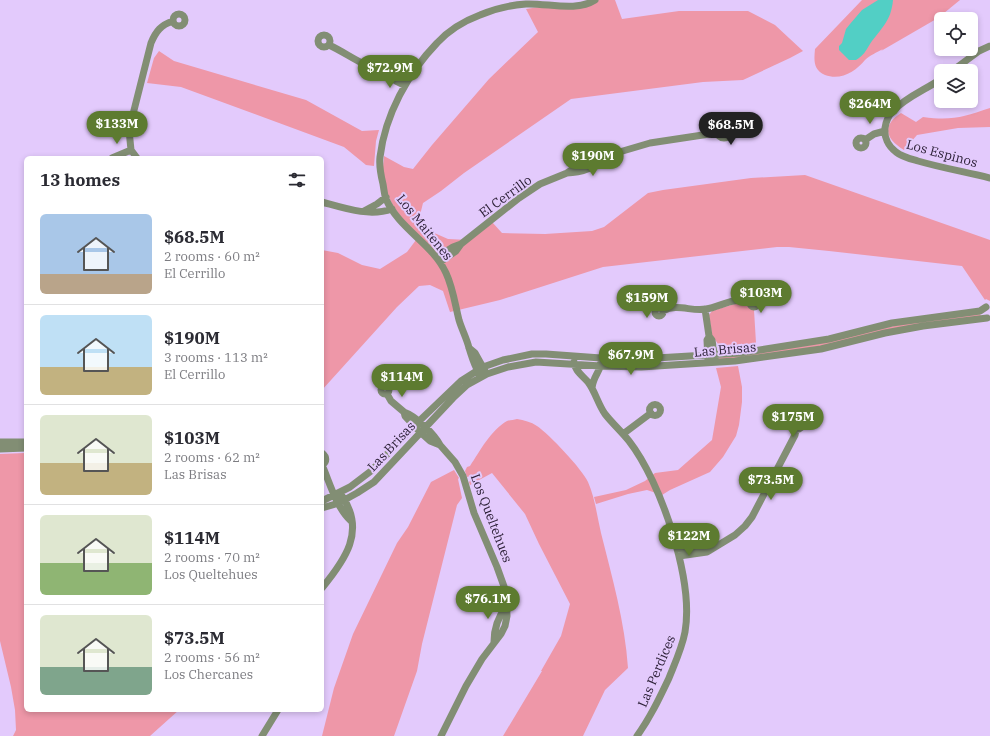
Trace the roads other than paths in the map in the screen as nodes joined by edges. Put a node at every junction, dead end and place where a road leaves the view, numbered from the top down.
1 (539, 0) edge
2 (595, 0) edge
3 (564, 3) edge
4 (575, 3) edge
5 (528, 4) junction
6 (173, 21) dead end
7 (329, 44) dead end
8 (990, 46) edge
9 (961, 64) edge
10 (406, 83) junction
11 (934, 83) edge
12 (885, 131) junction
13 (716, 133) dead end
14 (865, 140) dead end
15 (131, 150) junction
16 (117, 156) edge
17 (136, 156) edge
18 (990, 178) edge
19 (386, 197) junction
20 (324, 202) edge
21 (392, 209) junction
22 (363, 211) junction
23 (439, 260) junction
24 (749, 302) dead end
25 (989, 306) edge
26 (705, 309) junction
27 (663, 311) dead end
28 (988, 318) edge
29 (574, 356) junction
30 (601, 358) junction
31 (712, 359) junction
32 (574, 365) junction
33 (601, 366) junction
34 (482, 372) junction
35 (592, 388) junction
36 (387, 394) dead end
37 (651, 414) dead end
38 (416, 424) junction
39 (422, 430) junction
40 (796, 430) dead end
41 (623, 434) junction
42 (0, 442) edge
43 (24, 442) edge
44 (24, 448) edge
45 (0, 449) edge
46 (324, 469) edge
47 (337, 494) junction
48 (324, 499) edge
49 (342, 501) junction
50 (324, 507) edge
51 (678, 553) junction
52 (324, 585) edge
53 (277, 712) edge
54 (262, 736) edge
55 (441, 736) edge
56 (637, 736) edge

1 - 5 street, Los Maitenes
2 - 4 street, Los Maitenes
3 - 4 street, Los Maitenes
3 - 5 street, Los Maitenes
5 - 10 street, Los Maitenes
6 - 15 street
7 - 10 street
8 - 9 street
10 - 19 street, Los Maitenes
11 - 12 street
12 - 14 street
12 - 18 street, Los Espinos
13 - 23 street, El Cerrillo
15 - 16 street
15 - 17 street
19 - 21 street, Los Maitenes
19 - 22 street
20 - 22 street
21 - 22 street
21 - 23 street, Los Maitenes
23 - 34 street, Los Maitenes
24 - 26 street
25 - 28 street, Las Brisas
25 - 31 street, Las Brisas
26 - 27 street
26 - 31 street
28 - 31 street, Las Brisas
29 - 30 street, Las Brisas
29 - 32 street
29 - 34 street, Las Brisas
30 - 31 street, Las Brisas
30 - 33 street
31 - 33 street, Las Brisas
32 - 33 street, Las Brisas
32 - 34 street, Las Brisas
32 - 35 street, Las Perdices
33 - 35 street
34 - 38 street, Las Brisas
34 - 39 street, Las Brisas
35 - 41 street, Las Perdices
36 - 38 street, Los Queltehues
37 - 41 street
38 - 39 street, Los Queltehues
38 - 47 street, Las Brisas
39 - 49 street, Las Brisas
39 - 55 street, Los Queltehues
40 - 51 street
41 - 51 street, Las Perdices
42 - 43 street
44 - 45 street
46 - 47 street
47 - 48 street, Las Brisas
47 - 49 street
49 - 50 street, Las Brisas
49 - 52 street
51 - 56 street, Las Perdices
53 - 54 street

